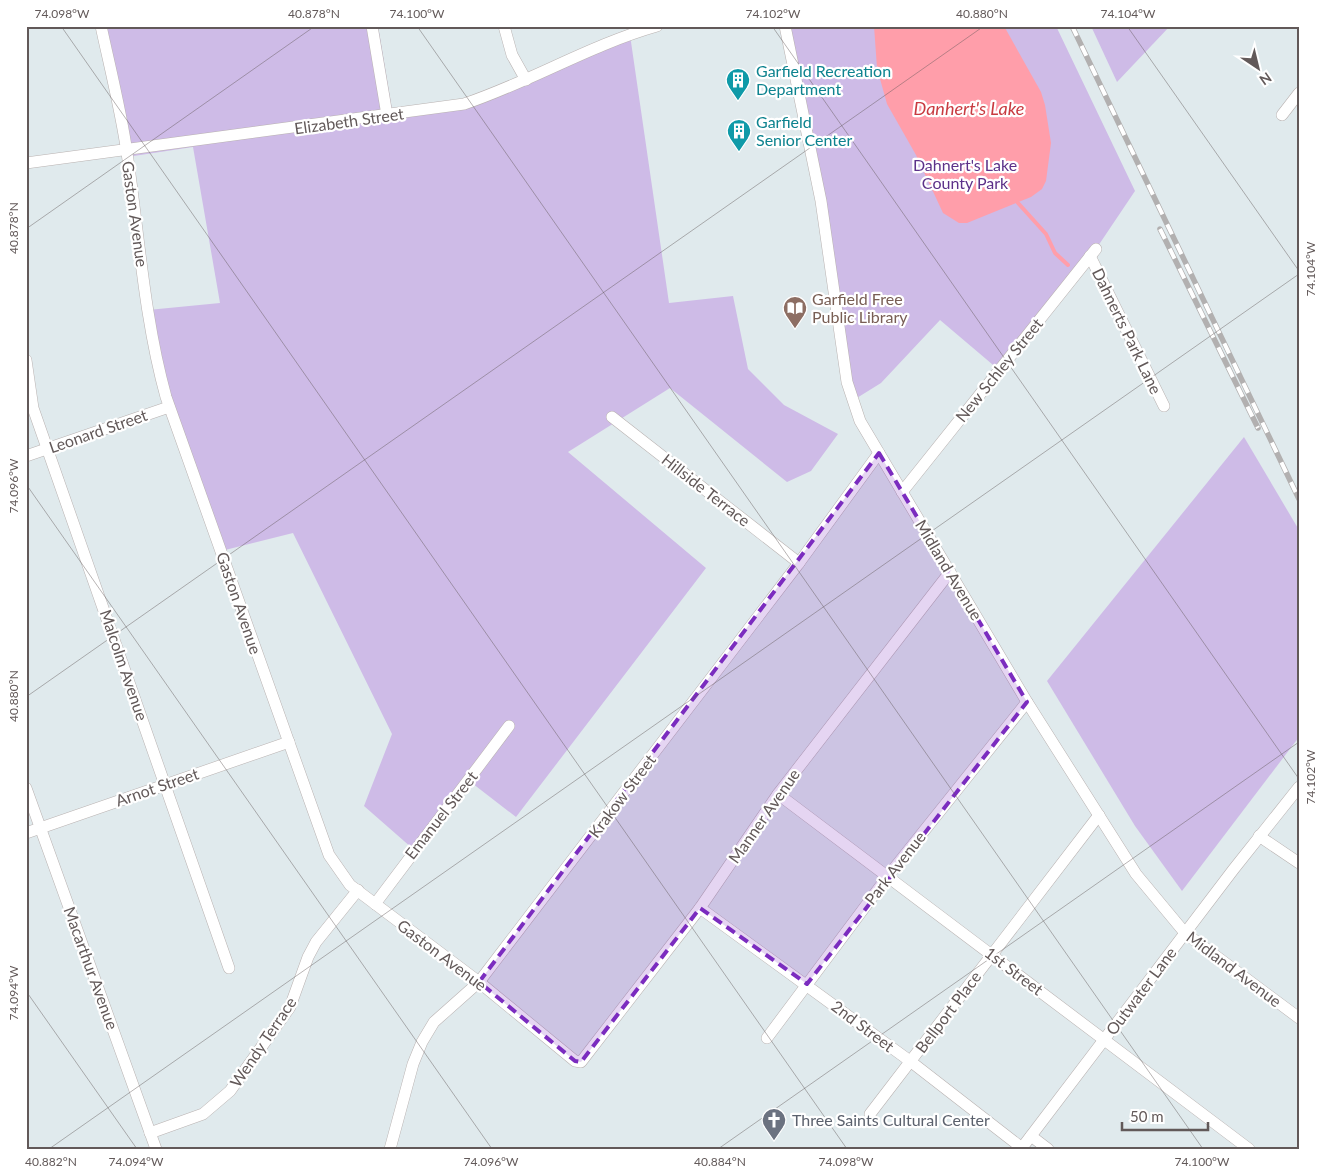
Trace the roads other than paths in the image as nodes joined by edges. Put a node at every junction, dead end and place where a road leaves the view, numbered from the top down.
1 (101, 26) edge
2 (372, 26) edge
3 (504, 26) edge
4 (657, 26) edge
5 (785, 26) edge
6 (526, 80) junction
7 (1299, 93) edge
8 (387, 115) junction
9 (1282, 115) dead end
10 (127, 150) junction
11 (26, 163) edge
12 (1093, 253) joint
13 (26, 360) edge
14 (1164, 406) dead end
15 (169, 407) junction
16 (612, 417) dead end
17 (48, 448) junction
18 (879, 453) junction
19 (26, 456) edge
20 (902, 492) junction
21 (800, 563) junction
22 (950, 572) junction
23 (1027, 702) junction
24 (509, 726) dead end
25 (288, 742) junction
26 (166, 784) junction
27 (1299, 787) edge
28 (26, 788) edge
29 (778, 794) junction
30 (1099, 815) junction
31 (40, 828) junction
32 (26, 833) edge
33 (1259, 836) junction
34 (1299, 863) edge
35 (888, 876) junction
36 (358, 890) junction
37 (374, 904) junction
38 (700, 908) junction
39 (1185, 933) junction
40 (992, 955) junction
41 (229, 968) dead end
42 (479, 982) junction
43 (807, 984) junction
44 (1299, 1018) edge
45 (767, 1038) dead end
46 (1105, 1039) junction
47 (910, 1061) junction
48 (581, 1062) joint
49 (870, 1114) dead end
50 (150, 1133) junction
51 (1031, 1136) junction
52 (1021, 1148) edge
53 (156, 1149) edge
54 (390, 1149) edge
55 (1048, 1149) edge
56 (1249, 1149) edge

1 - 10 street, Gaston Avenue
2 - 8 street
3 - 6 street
4 - 6 street, Elizabeth Street
5 - 18 street, Midland Avenue
6 - 8 street, Elizabeth Street
7 - 9 street
8 - 10 street, Elizabeth Street
10 - 11 street, Elizabeth Street
10 - 15 street, Gaston Avenue
12 - 14 street, Dahnerts Park Lane
12 - 20 street, New Schley Street
13 - 17 street, Malcolm Avenue
15 - 17 street, Leonard Street
15 - 25 street, Gaston Avenue
16 - 21 street, Hillside Terrace
17 - 19 street, Leonard Street
17 - 26 street, Malcolm Avenue
18 - 20 street, Midland Avenue
18 - 21 street, Krakow Street
20 - 22 street, Midland Avenue
21 - 42 street, Krakow Street
22 - 23 street, Midland Avenue
22 - 29 street, Manner Avenue
23 - 30 street, Midland Avenue
23 - 35 street, Park Avenue
24 - 37 street, Emanuel Street
25 - 26 street, Arnot Street
25 - 36 street, Gaston Avenue
26 - 31 street, Arnot Street
26 - 41 street, Malcolm Avenue
27 - 33 street, Outwater Lane
28 - 31 street, Macarthur Avenue
29 - 35 street, 1st Street
29 - 38 street, Manner Avenue
30 - 39 street, Midland Avenue
30 - 40 street, Bellport Place
31 - 32 street, Arnot Street
31 - 50 street, Macarthur Avenue
33 - 34 street
33 - 39 street, Outwater Lane
35 - 40 street, 1st Street
35 - 43 street, Park Avenue
36 - 37 street, Gaston Avenue
36 - 50 street, Wendy Terrace
37 - 42 street, Gaston Avenue
38 - 43 street, 2nd Street
38 - 48 street, Manner Avenue
39 - 44 street, Midland Avenue
39 - 46 street, Outwater Lane
40 - 46 street, 1st Street
40 - 47 street, Bellport Place
42 - 48 street, Gaston Avenue
42 - 54 street, Krakow Street
43 - 45 street, Park Avenue
43 - 47 street, 2nd Street
46 - 51 street, Outwater Lane
46 - 56 street, 1st Street
47 - 49 street, Bellport Place
47 - 52 street, 2nd Street
50 - 53 street, Macarthur Avenue
51 - 52 street, Outwater Lane
51 - 55 street

